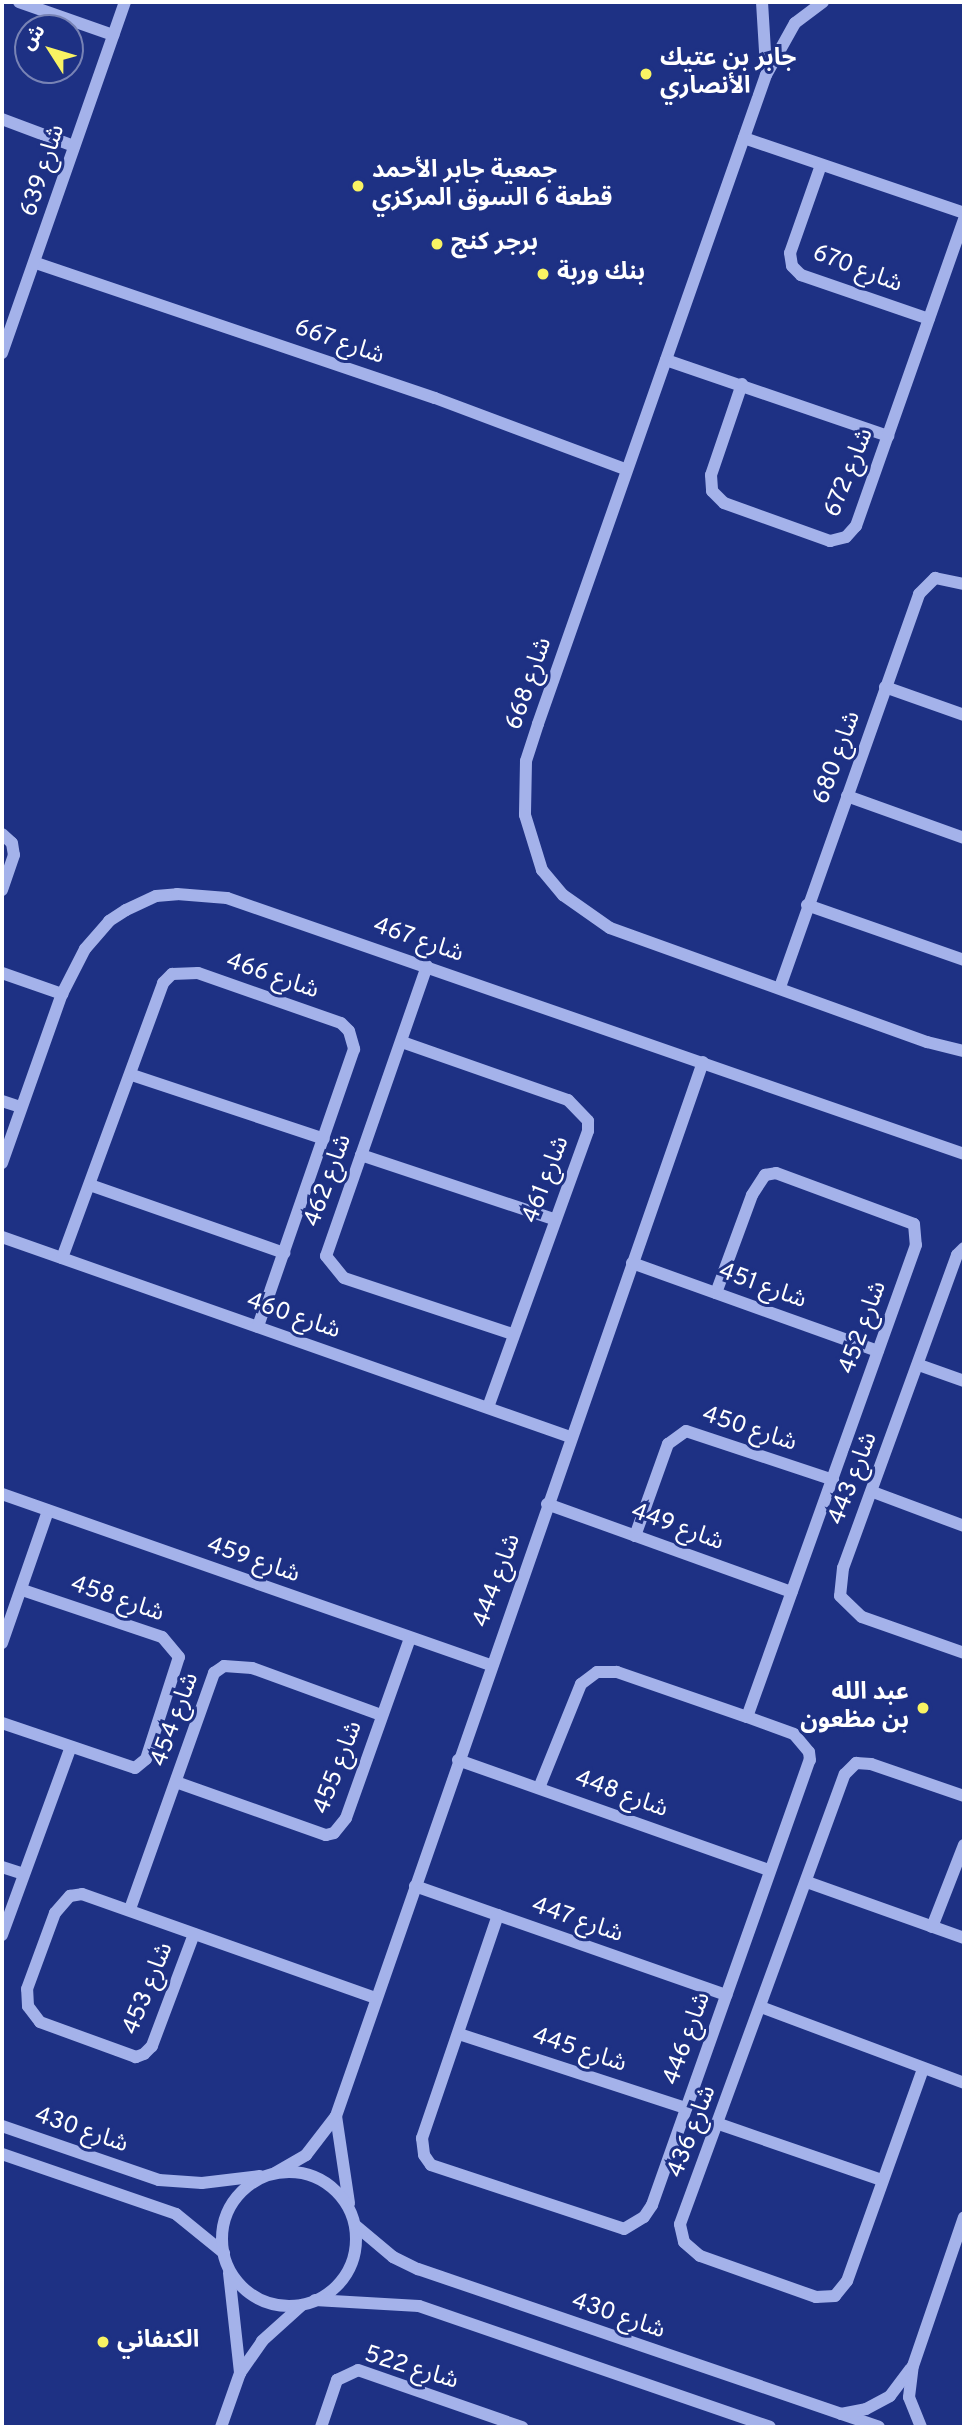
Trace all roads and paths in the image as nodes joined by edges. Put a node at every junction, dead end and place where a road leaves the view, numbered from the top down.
1 (19, 2) edge
2 (125, 2) edge
3 (762, 2) edge
4 (822, 2) edge
5 (39, 5) edge
6 (113, 36) junction
7 (766, 75) junction
8 (2, 119) edge
9 (744, 138) junction
10 (74, 146) junction
11 (821, 165) junction
12 (964, 213) edge
13 (964, 219) edge
14 (36, 263) junction
15 (929, 319) junction
16 (2, 353) edge
17 (666, 360) junction
18 (742, 384) junction
19 (888, 436) junction
20 (625, 469) junction
21 (963, 579) edge
22 (886, 687) junction
23 (964, 715) edge
24 (847, 796) junction
25 (2, 834) edge
26 (964, 838) edge
27 (2, 890) edge
28 (807, 905) junction
29 (964, 960) edge
30 (427, 966) junction
31 (2, 973) edge
32 (780, 988) junction
33 (62, 994) junction
34 (402, 1042) junction
35 (964, 1051) edge
36 (703, 1062) junction
37 (132, 1075) junction
38 (2, 1101) edge
39 (20, 1107) junction
40 (324, 1139) junction
41 (964, 1154) edge
42 (361, 1155) junction
43 (2, 1163) edge
44 (90, 1185) junction
45 (554, 1219) junction
46 (2, 1237) edge
47 (964, 1248) edge
48 (284, 1253) junction
49 (62, 1258) junction
50 (632, 1263) junction
51 (716, 1293) junction
52 (258, 1327) junction
53 (512, 1334) junction
54 (878, 1351) junction
55 (919, 1366) junction
56 (964, 1381) edge
57 (488, 1408) junction
58 (570, 1437) junction
59 (833, 1480) junction
60 (873, 1492) junction
61 (2, 1494) edge
62 (547, 1504) junction
63 (48, 1511) junction
64 (964, 1526) edge
65 (635, 1536) junction
66 (22, 1590) junction
67 (792, 1592) junction
68 (410, 1637) junction
69 (2, 1643) edge
70 (964, 1653) edge
71 (490, 1665) junction
72 (382, 1715) junction
73 (747, 1717) junction
74 (2, 1723) edge
75 (70, 1749) junction
76 (458, 1760) junction
77 (176, 1782) junction
78 (539, 1788) junction
79 (964, 1796) edge
80 (964, 1845) edge
81 (2, 1867) edge
82 (769, 1870) junction
83 (23, 1874) junction
84 (807, 1882) junction
85 (415, 1886) junction
86 (130, 1909) junction
87 (498, 1915) junction
88 (932, 1927) junction
89 (194, 1934) junction
90 (2, 1935) edge
91 (964, 1938) edge
92 (726, 1995) junction
93 (375, 1998) junction
94 (761, 2007) junction
95 (459, 2034) junction
96 (923, 2069) junction
97 (964, 2083) edge
98 (685, 2108) junction
99 (336, 2116) junction
100 (719, 2124) junction
101 (2, 2126) edge
102 (2, 2154) edge
103 (273, 2174) junction
104 (882, 2180) junction
105 (350, 2211) junction
106 (964, 2217) edge
107 (355, 2225) junction
108 (223, 2253) junction
109 (228, 2267) junction
110 (309, 2303) junction
111 (913, 2366) junction
112 (240, 2373) junction
113 (841, 2414) junction
114 (221, 2427) edge
115 (321, 2427) edge
116 (522, 2427) edge
117 (770, 2427) edge
118 (878, 2427) edge
119 (921, 2427) edge

1 - 5 street
2 - 6 street, شارع 639
3 - 7 street, شارع 668
4 - 7 street, شارع 668
5 - 6 street
6 - 10 street, شارع 639
7 - 9 street, شارع 668
8 - 10 street
9 - 11 street
9 - 17 street, شارع 668
10 - 14 street, شارع 639
11 - 12 street
11 - 15 street, شارع 670
13 - 15 street, شارع 672
14 - 16 street, شارع 639
14 - 20 street, شارع 667
15 - 19 street, شارع 672
17 - 18 street
17 - 20 street, شارع 668
18 - 19 street
18 - 19 street, شارع 672
20 - 32 street, شارع 668
21 - 22 street, شارع 680
22 - 23 street
22 - 24 street, شارع 680
24 - 26 street
24 - 28 street, شارع 680
25 - 27 street
28 - 29 street
28 - 32 street, شارع 680
30 - 33 street, شارع 467
30 - 34 street, شارع 462
30 - 36 street, شارع 467
31 - 33 street
32 - 35 street, شارع 668
33 - 39 street, شارع 467
34 - 42 street, شارع 462
34 - 45 street, شارع 461
36 - 41 street, شارع 467
36 - 50 street, شارع 444
37 - 40 street
37 - 40 street, شارع 466
37 - 44 street, شارع 466
38 - 39 street
39 - 43 street, شارع 467
40 - 48 street, شارع 466
42 - 45 street
42 - 53 street, شارع 462
44 - 48 street
44 - 49 street, شارع 466
45 - 53 street, شارع 461
46 - 49 street, شارع 460
47 - 55 street, شارع 443
48 - 52 street, شارع 466
49 - 52 street, شارع 460
50 - 51 street, شارع 451
50 - 58 street, شارع 444
51 - 54 street, شارع 451
51 - 54 street, شارع 452
52 - 57 street, شارع 460
53 - 57 street, شارع 461
54 - 59 street, شارع 452
55 - 56 street
55 - 60 street, شارع 443
57 - 58 street, شارع 460
58 - 62 street, شارع 444
59 - 65 street, شارع 450
59 - 67 street, شارع 452
60 - 64 street
60 - 70 street, شارع 443
61 - 63 street, شارع 459
62 - 65 street, شارع 449
62 - 71 street, شارع 444
63 - 66 street
63 - 68 street, شارع 459
65 - 67 street, شارع 449
66 - 69 street
66 - 75 street, شارع 458
67 - 73 street, شارع 452
68 - 71 street, شارع 459
68 - 72 street, شارع 455
71 - 76 street, شارع 444
72 - 77 street, شارع 454
72 - 77 street, شارع 455
73 - 78 street, شارع 446
73 - 82 street, شارع 446
74 - 75 street, شارع 458
75 - 83 street
76 - 78 street, شارع 448
76 - 85 street, شارع 444
77 - 86 street, شارع 454
78 - 82 street, شارع 448
79 - 84 street, شارع 436
80 - 88 street
81 - 83 street
82 - 92 street, شارع 446
83 - 90 street
84 - 88 street
84 - 94 street, شارع 436
85 - 87 street, شارع 447
85 - 93 street, شارع 444
86 - 89 street, شارع 453
86 - 89 street, شارع 453
87 - 92 street, شارع 447
87 - 95 street, شارع 446
88 - 91 street
89 - 93 street, شارع 453
92 - 98 street, شارع 446
93 - 99 street, شارع 444
94 - 96 street
94 - 100 street, شارع 436
95 - 98 street, شارع 445
95 - 98 street, شارع 446
96 - 97 street
96 - 104 street, شارع 436
99 - 103 street, شارع 444
99 - 105 street, شارع 444
100 - 104 street
100 - 104 street, شارع 436
101 - 103 street, شارع 430
102 - 108 street, شارع 430
103 - 105 street
103 - 108 street
105 - 107 street
106 - 111 street
107 - 110 street
107 - 113 street, شارع 430
108 - 109 street
109 - 110 street
109 - 112 street
110 - 112 street
110 - 117 street
111 - 113 street
111 - 119 street
112 - 114 street
113 - 118 street, شارع 430
115 - 116 street, شارع 522

